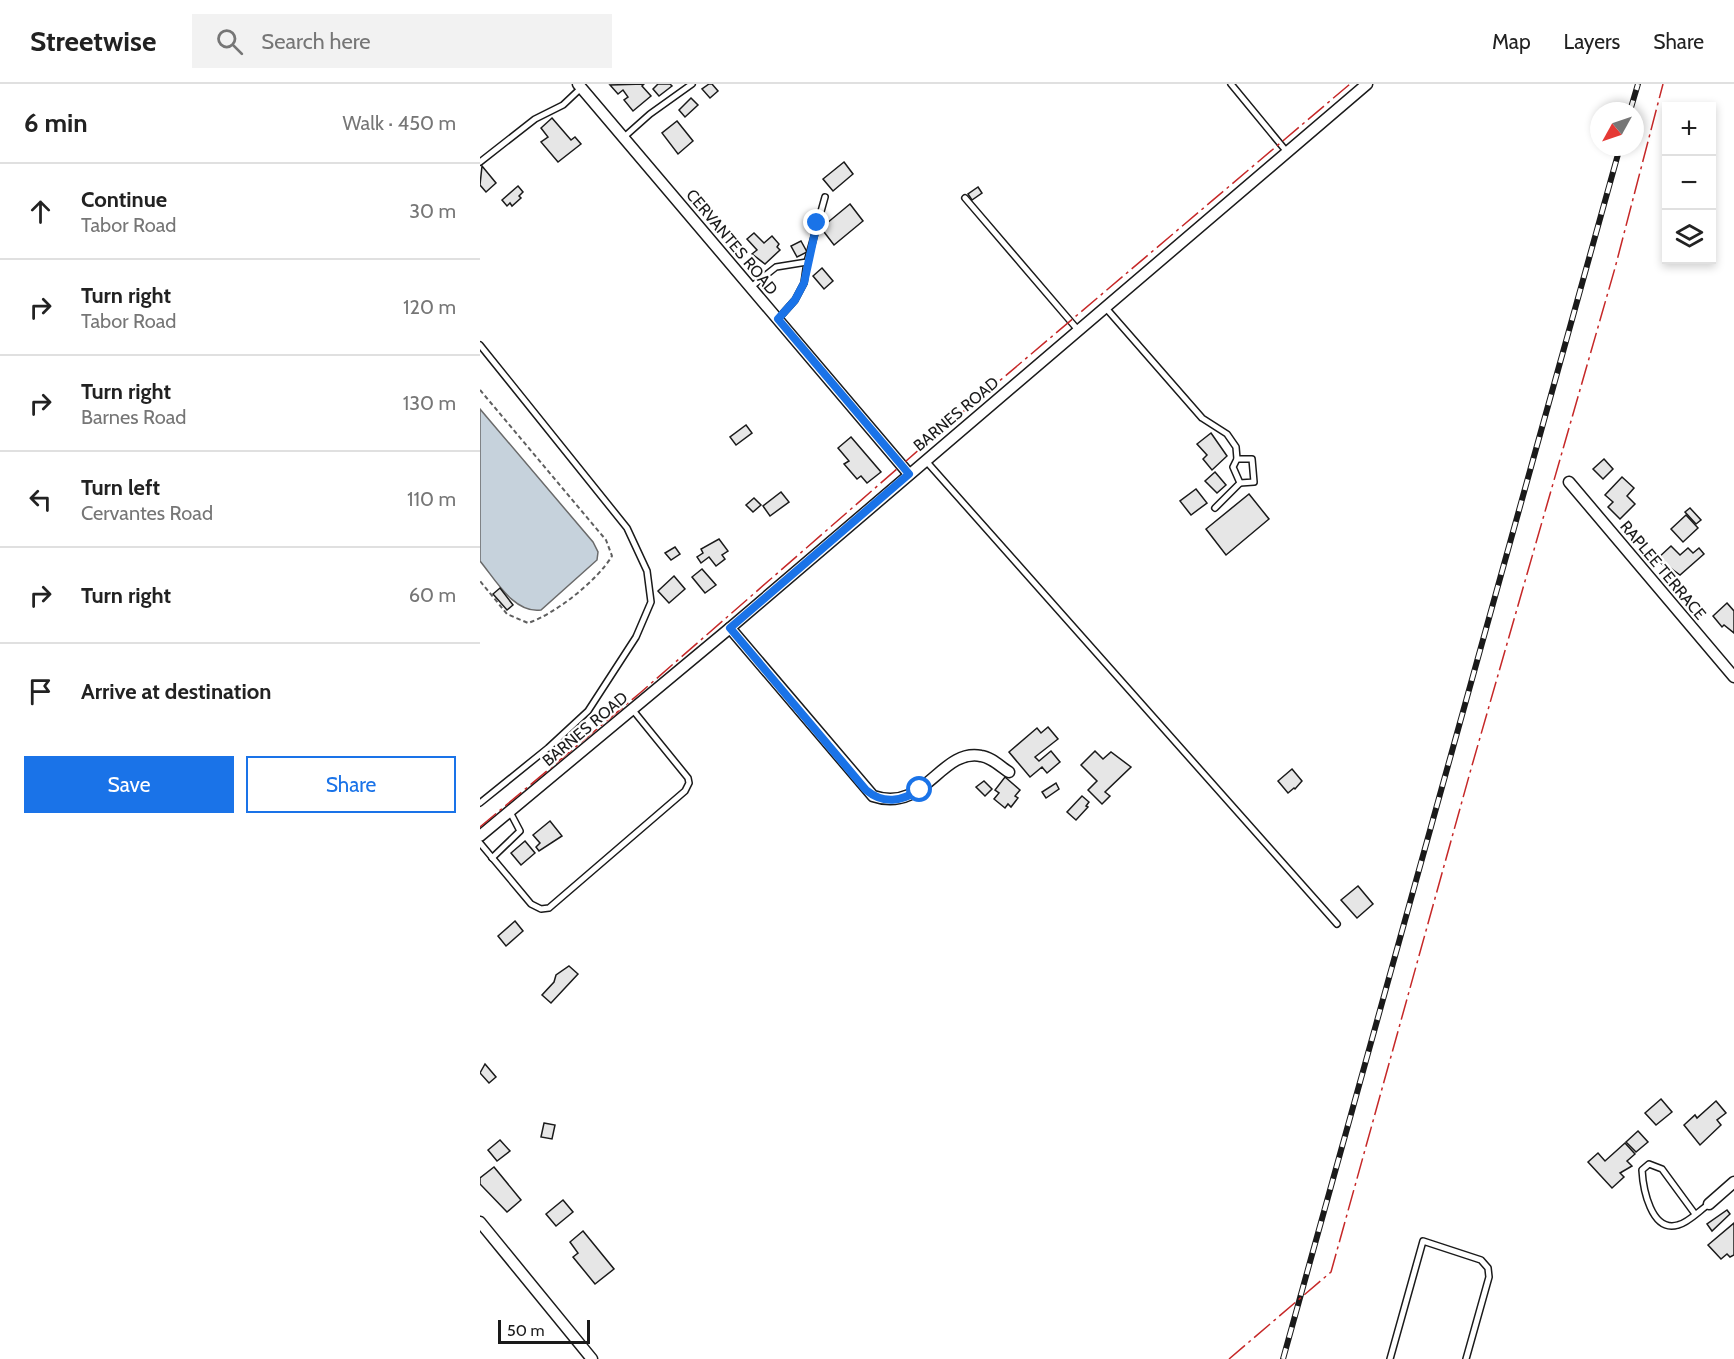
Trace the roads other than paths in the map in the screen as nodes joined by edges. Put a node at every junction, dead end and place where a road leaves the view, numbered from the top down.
1 (692, 84) edge
2 (1231, 84) edge
3 (1367, 84) edge
4 (580, 86) edge
5 (623, 138) junction
6 (1287, 152) junction
7 (480, 162) edge
8 (825, 197) dead end
9 (965, 198) dead end
10 (807, 262) junction
11 (751, 287) junction
12 (1105, 307) junction
13 (778, 319) junction
14 (1078, 330) junction
15 (480, 345) edge
16 (1237, 459) junction
17 (925, 460) junction
18 (909, 474) junction
19 (1569, 482) dead end
20 (1240, 483) junction
21 (1215, 508) dead end
22 (730, 628) junction
23 (1734, 677) edge
24 (632, 709) junction
25 (1009, 772) dead end
26 (480, 802) edge
27 (509, 812) junction
28 (480, 836) edge
29 (480, 843) edge
30 (492, 858) junction
31 (1337, 924) dead end
32 (1734, 1182) edge
33 (1709, 1204) joint
34 (1695, 1214) junction
35 (480, 1222) edge
36 (592, 1359) edge
37 (1390, 1359) edge
38 (1466, 1359) edge

1 - 5 lane
2 - 6 lane
3 - 6 street, BARNES ROAD
4 - 5 street, CERVANTES ROAD
4 - 7 lane
5 - 11 street, CERVANTES ROAD
6 - 12 street, BARNES ROAD
8 - 10 lane
9 - 14 lane
10 - 11 lane
10 - 13 lane
11 - 13 street, CERVANTES ROAD
12 - 14 street, BARNES ROAD
12 - 16 lane
13 - 18 street, CERVANTES ROAD
14 - 17 street, BARNES ROAD
15 - 26 lane
16 - 20 lane
16 - 20 lane
17 - 18 street, BARNES ROAD
17 - 31 lane
18 - 22 street, BARNES ROAD
19 - 23 street, RAPLEE TERRACE
20 - 21 lane
22 - 24 street, BARNES ROAD
22 - 25 street
24 - 27 street, BARNES ROAD
24 - 30 lane
27 - 28 street, BARNES ROAD
27 - 30 lane
29 - 30 lane
32 - 33 street
33 - 34 lane
34 - 34 lane
35 - 36 street
37 - 38 lane

